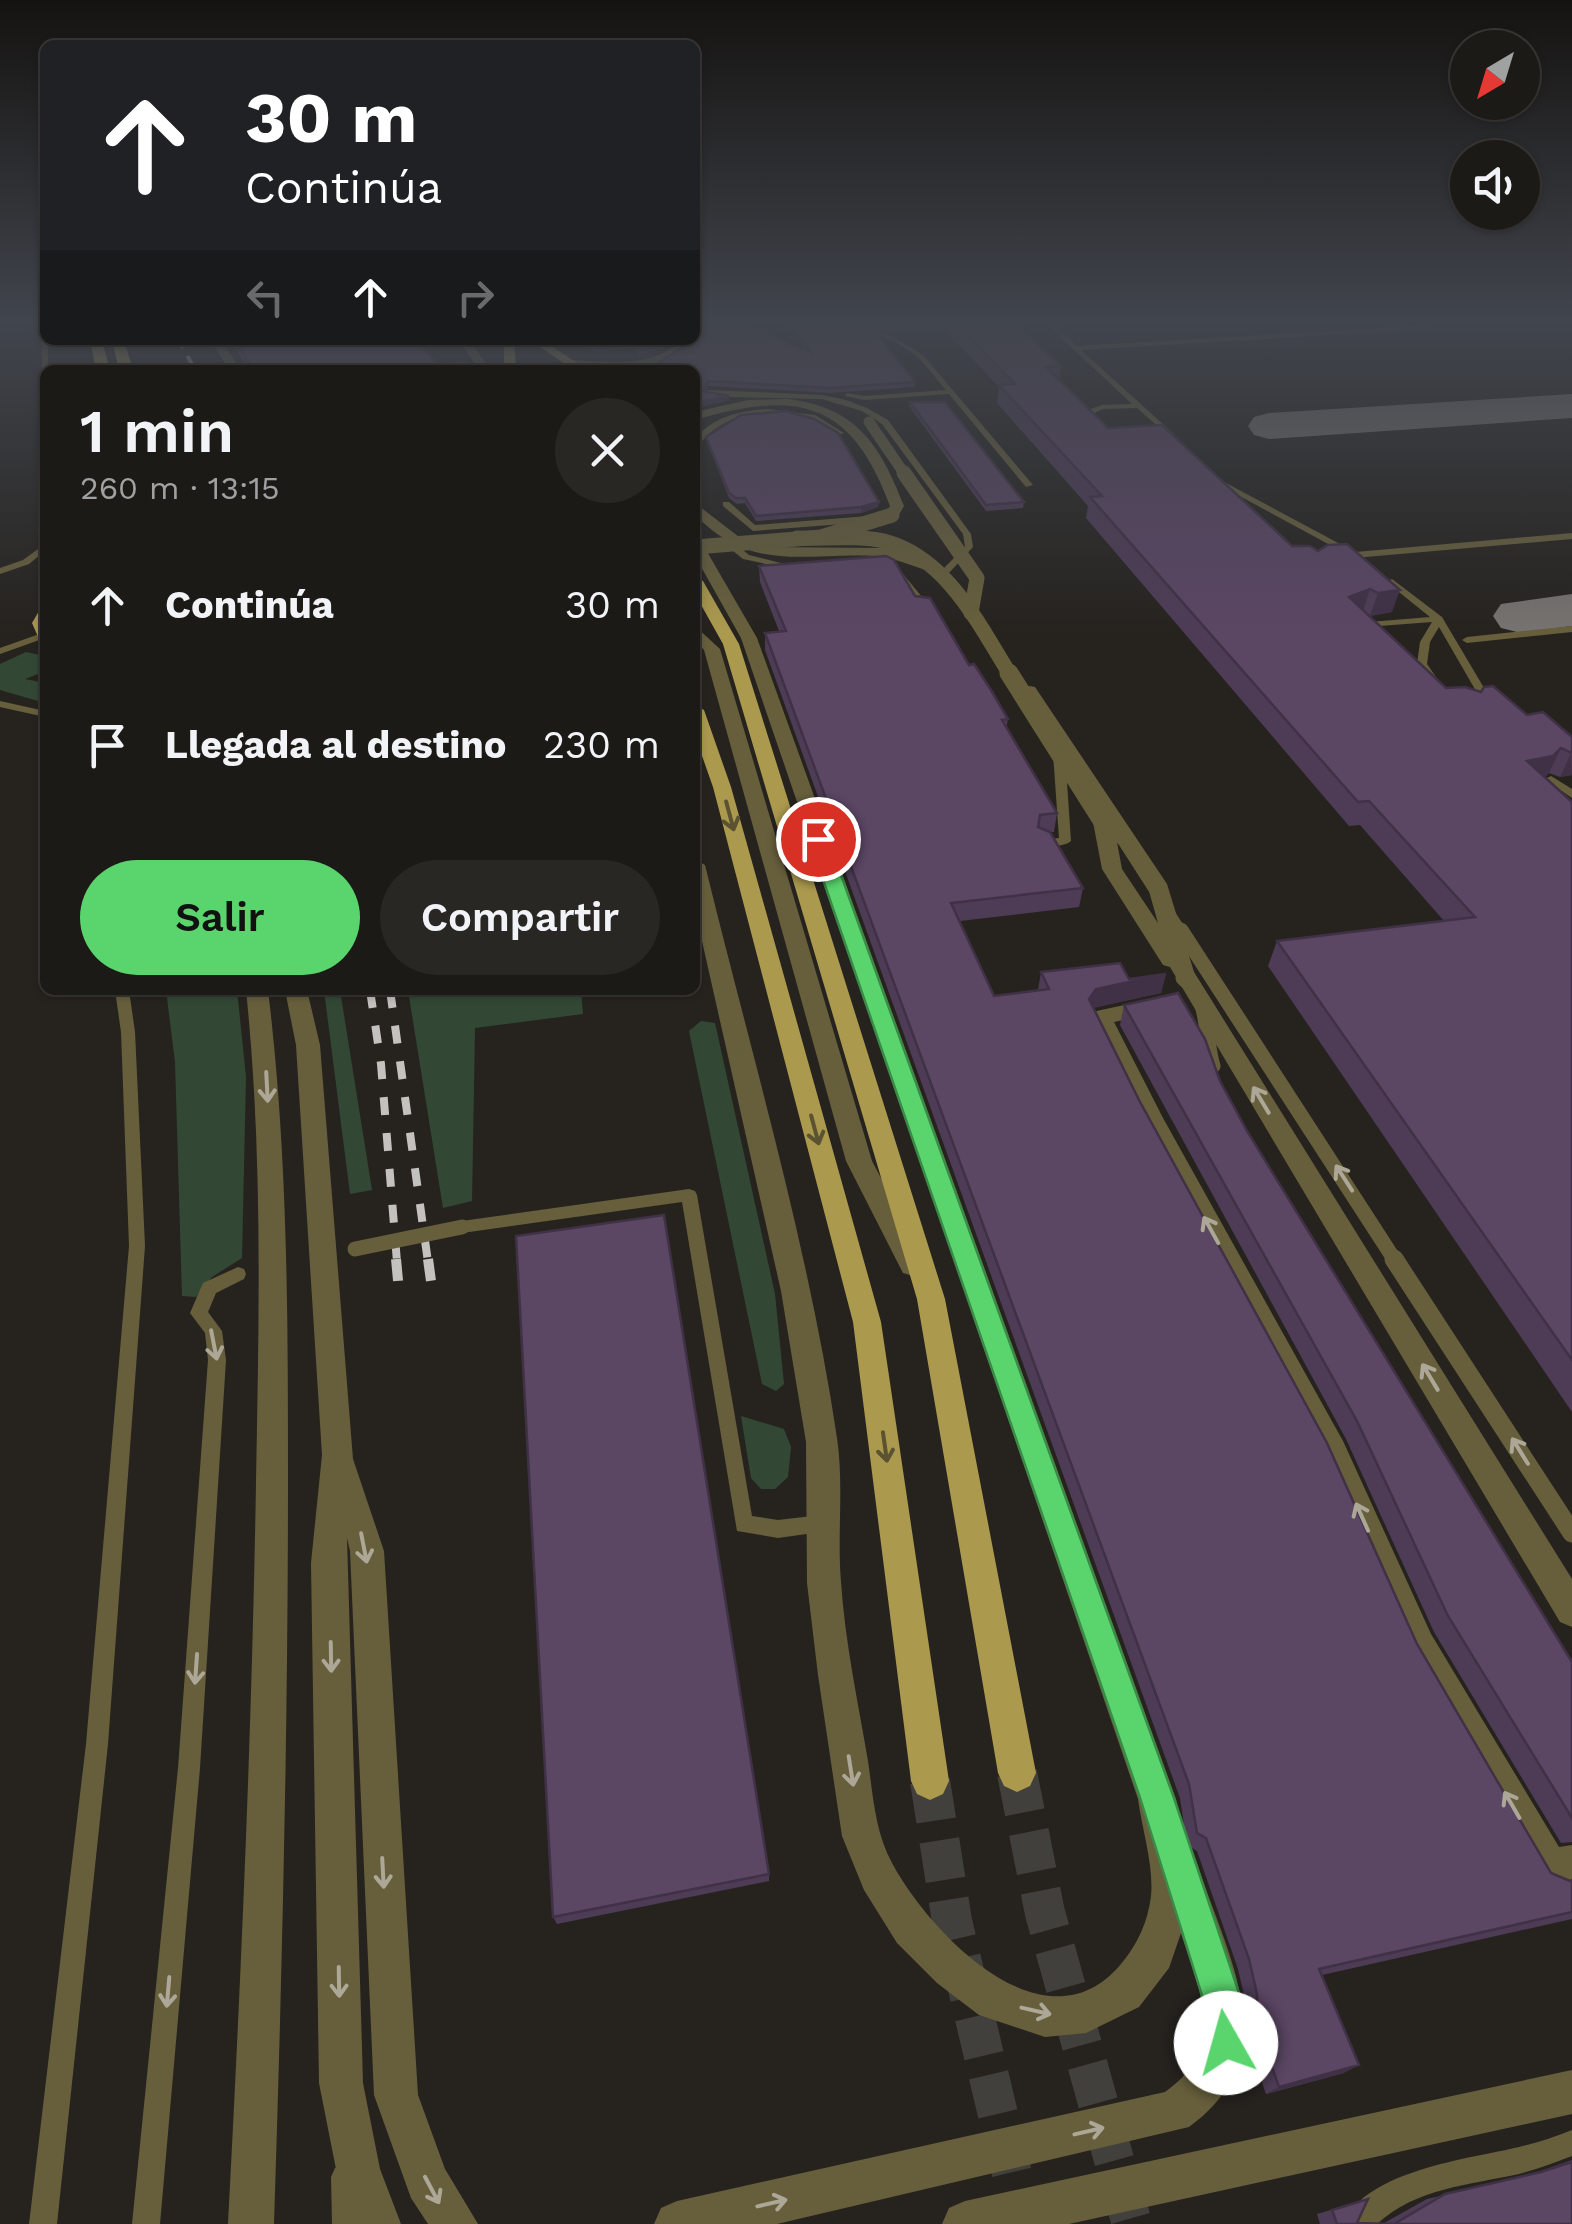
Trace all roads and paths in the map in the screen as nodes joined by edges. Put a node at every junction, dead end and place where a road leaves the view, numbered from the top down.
1 (719, 422) edge
2 (824, 422) edge
3 (844, 422) edge
4 (869, 422) edge
5 (885, 422) edge
6 (977, 422) edge
7 (1088, 422) edge
8 (1155, 422) edge
9 (1106, 428) edge
10 (840, 433) edge
11 (1158, 437) edge
12 (700, 438) edge
13 (1214, 475) edge
14 (1029, 485) dead end
15 (1226, 485) junction
16 (726, 504) edge
17 (888, 512) dead end
18 (1253, 512) edge
19 (824, 522) junction
20 (1572, 536) edge
21 (700, 538) edge
22 (798, 538) junction
23 (40, 552) edge
24 (824, 552) junction
25 (872, 552) junction
26 (1354, 555) junction
27 (1370, 565) edge
28 (0, 571) edge
29 (944, 572) junction
30 (1392, 582) edge
31 (700, 591) edge
32 (928, 610) edge
33 (971, 613) junction
34 (1439, 619) junction
35 (1572, 629) edge
36 (1380, 634) edge
37 (700, 636) edge
38 (40, 637) edge
39 (1467, 640) dead end
40 (1426, 642) junction
41 (0, 652) edge
42 (1442, 688) junction
43 (0, 704) edge
44 (1467, 710) edge
45 (40, 713) edge
46 (700, 725) edge
47 (1059, 752) junction
48 (1551, 778) edge
49 (1572, 796) edge
50 (1103, 822) junction
51 (1043, 843) edge
52 (700, 886) edge
53 (1183, 978) junction
54 (123, 995) edge
55 (259, 995) edge
56 (297, 995) edge
57 (1222, 1089) edge
58 (356, 1249) dead end
59 (238, 1274) dead end
60 (931, 1300) junction
61 (338, 1455) junction
62 (821, 1524) junction
63 (1572, 1533) edge
64 (1572, 1610) edge
65 (1017, 1773) tunnel mouth
66 (930, 1781) tunnel mouth
67 (1157, 1798) junction
68 (1572, 1864) edge
69 (342, 2083) junction
70 (1572, 2092) edge
71 (1572, 2143) edge
72 (44, 2224) edge
73 (146, 2224) edge
74 (251, 2224) edge
75 (346, 2224) edge
76 (378, 2224) edge
77 (455, 2224) edge
78 (677, 2224) edge
79 (965, 2224) edge
80 (1357, 2224) edge

1 - 12 lane
2 - 10 lane
3 - 22 street, bridge
4 - 33 street, bridge
5 - 29 lane
6 - 14 lane
7 - 9 lane
8 - 11 lane
13 - 15 lane
15 - 18 lane
15 - 26 lane
16 - 19 lane
17 - 19 lane
19 - 24 lane
19 - 25 lane
20 - 26 lane
21 - 22 street, bridge
21 - 24 street
21 - 32 lane
21 - 67 street
22 - 33 street, bridge
23 - 28 lane
24 - 25 street
25 - 29 street
26 - 27 lane
64 -> 29 street
30 - 34 lane
31 - 60 main road
33 - 47 street, bridge
34 - 36 lane
34 - 40 lane
34 - 42 lane
35 - 39 lane
37 - 60 street
38 - 41 lane
40 - 42 lane
40 - 42 lane
42 - 44 lane
43 - 45 lane
46 -> 66 main road
47 - 50 street, bridge
47 - 51 lane
48 - 49 lane
50 - 53 street
63 -> 50 lane, bridge
52 - 62 street
53 - 57 lane, bridge
68 -> 53 street
54 - 72 lane
55 -> 74 street
56 - 61 street
58 - 62 lane, bridge
59 -> 73 lane
60 - 65 main road
61 -> 69 street
61 -> 77 street
62 -> 67 street
78 -> 67 street
69 - 75 lane
69 - 76 street
70 - 79 street
71 - 80 lane

